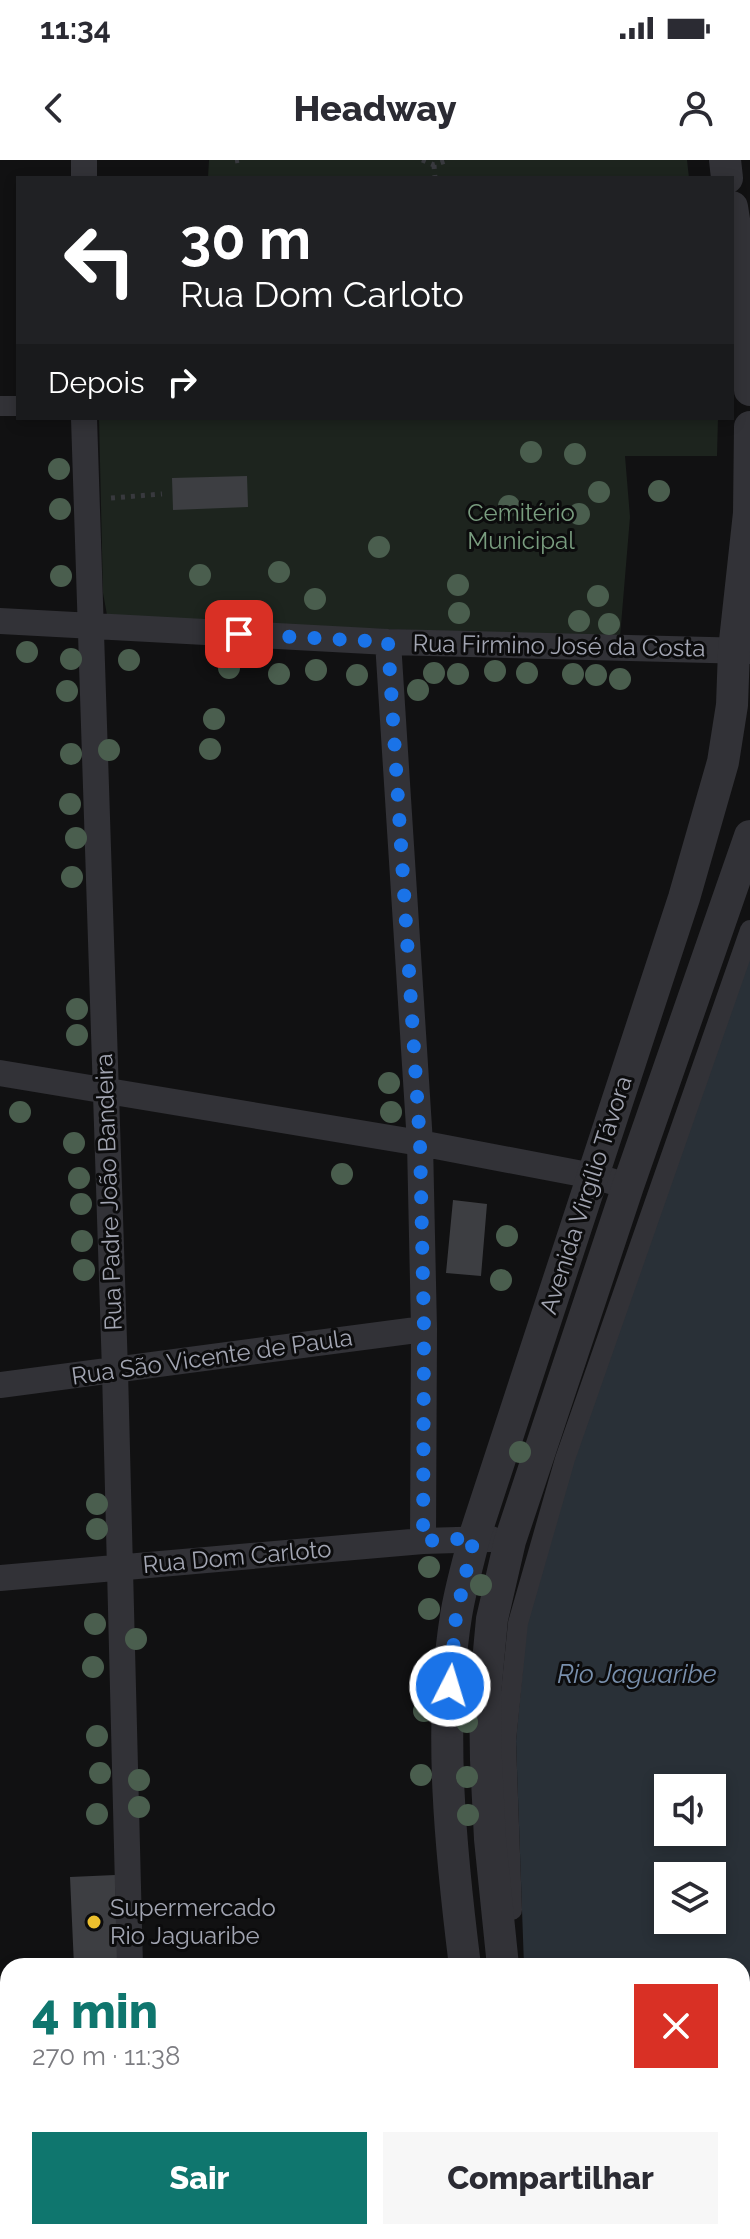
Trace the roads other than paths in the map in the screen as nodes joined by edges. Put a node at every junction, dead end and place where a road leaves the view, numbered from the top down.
1 (734, 220) edge
2 (750, 390) edge
3 (84, 420) edge
4 (750, 427) edge
5 (0, 621) edge
6 (90, 626) junction
7 (388, 642) junction
8 (742, 650) edge
9 (750, 836) edge
10 (750, 930) edge
11 (0, 1073) edge
12 (105, 1090) junction
13 (420, 1143) junction
14 (593, 1176) junction
15 (628, 1186) junction
16 (424, 1329) junction
17 (115, 1371) junction
18 (0, 1385) edge
19 (474, 1538) junction
20 (423, 1541) junction
21 (510, 1541) junction
22 (119, 1567) junction
23 (0, 1578) edge
24 (130, 1958) edge
25 (464, 1958) edge
26 (502, 1958) edge
27 (514, 1958) edge

1 - 2 street
3 - 6 street, Rua Padre João Bandeira
4 - 8 street, Avenida Virgílio Távora
5 - 6 street, Rua Firmino José da Costa
6 - 7 street, Rua Firmino José da Costa
6 - 12 street, Rua Padre João Bandeira
7 - 8 street, Rua Firmino José da Costa
7 - 13 street
8 - 14 street, Avenida Virgílio Távora
9 - 15 street, Avenida Virgílio Távora
10 - 27 street
11 - 12 street
12 - 13 street
12 - 17 street, Rua Padre João Bandeira
13 - 14 street
13 - 16 street
14 - 15 street
14 - 19 street, Avenida Virgílio Távora
15 - 21 street, Avenida Virgílio Távora
16 - 17 street, Rua São Vicente de Paula
16 - 20 street
17 - 18 street, Rua São Vicente de Paula
17 - 22 street, Rua Padre João Bandeira
19 - 20 street, Rua Dom Carloto
19 - 21 street, Rua Dom Carloto
19 - 25 street, Avenida Virgílio Távora
20 - 22 street, Rua Dom Carloto
21 - 26 street, Avenida Virgílio Távora
22 - 23 street, Rua Dom Carloto
22 - 24 street, Rua Padre João Bandeira

